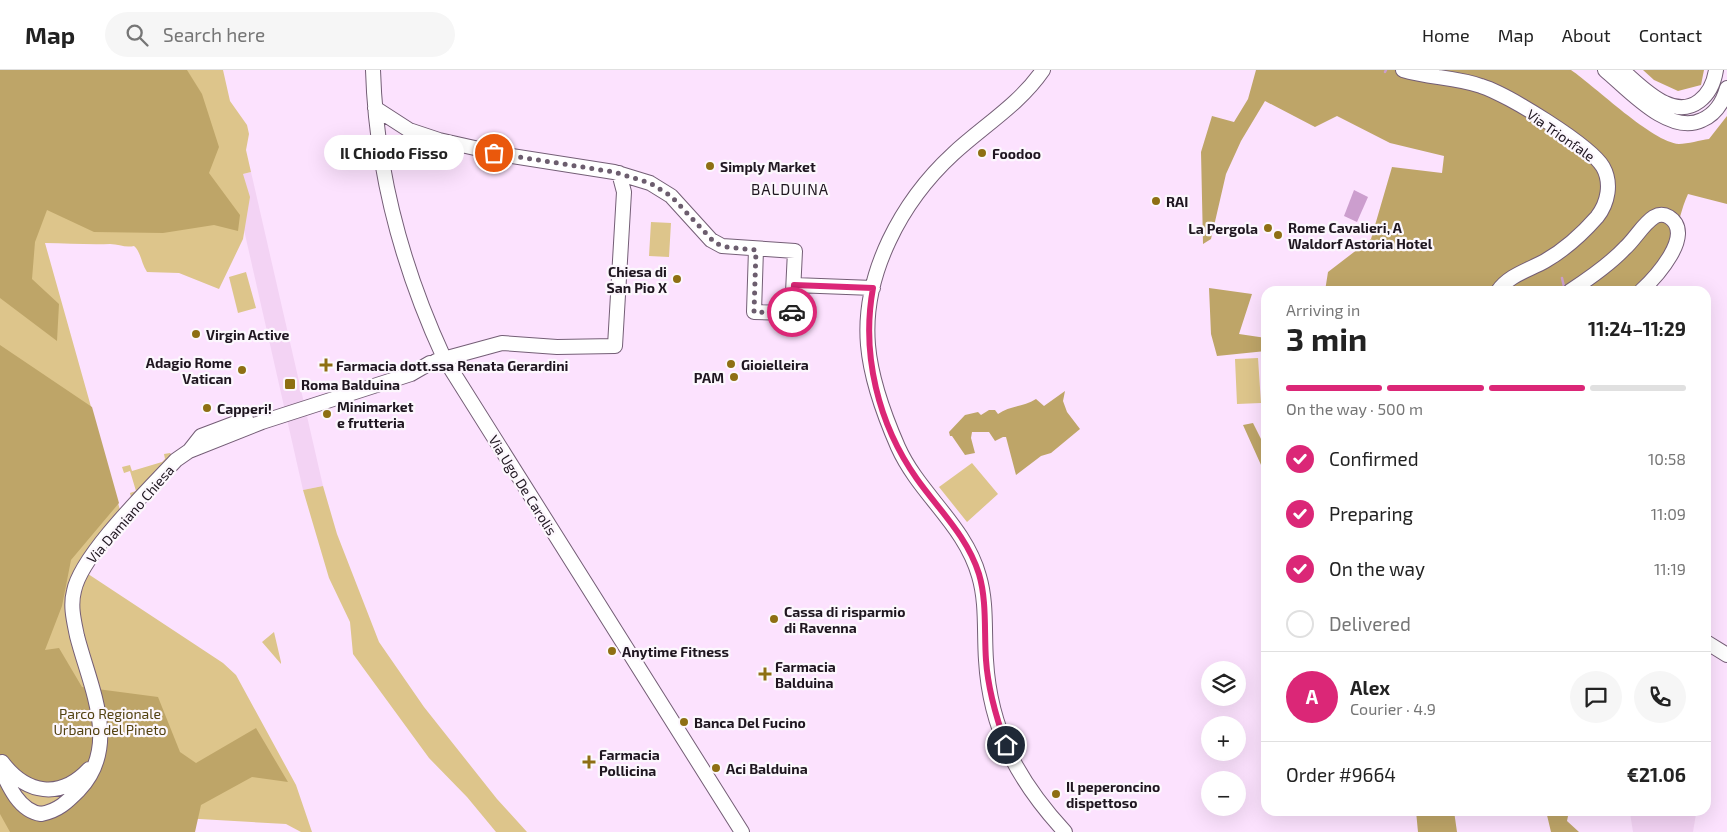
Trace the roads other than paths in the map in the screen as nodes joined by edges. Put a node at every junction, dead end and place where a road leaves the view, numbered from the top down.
1 (373, 70) edge
2 (1043, 70) edge
3 (1403, 70) edge
4 (1605, 70) edge
5 (1622, 70) edge
6 (1719, 80) edge
7 (375, 108) junction
8 (619, 173) junction
9 (756, 250) junction
10 (1545, 261) junction
11 (794, 285) junction
12 (1504, 286) edge
13 (1516, 286) edge
14 (1577, 286) edge
15 (1645, 286) edge
16 (873, 288) junction
17 (444, 358) junction
18 (1711, 645) edge
19 (1727, 655) edge
20 (98, 756) junction
21 (0, 760) edge
22 (0, 767) edge
23 (742, 832) edge
24 (1065, 832) edge

1 - 7 street, Via Ugo De Carolis
2 - 16 street
3 - 10 street, Via Trionfale
4 - 6 street
5 - 6 street
7 - 8 street
7 - 17 street, Via Ugo De Carolis
8 - 9 street
8 - 17 street, Via Damiano Chiesa
9 - 11 street
9 - 11 street
10 - 12 street, Via Trionfale
10 - 13 street, Via Trionfale
11 - 16 street
14 - 15 street
16 - 24 street
17 - 20 street, Via Damiano Chiesa
17 - 23 street, Via Ugo De Carolis
18 - 19 street
20 - 21 street
20 - 22 street, Via Damiano Chiesa

